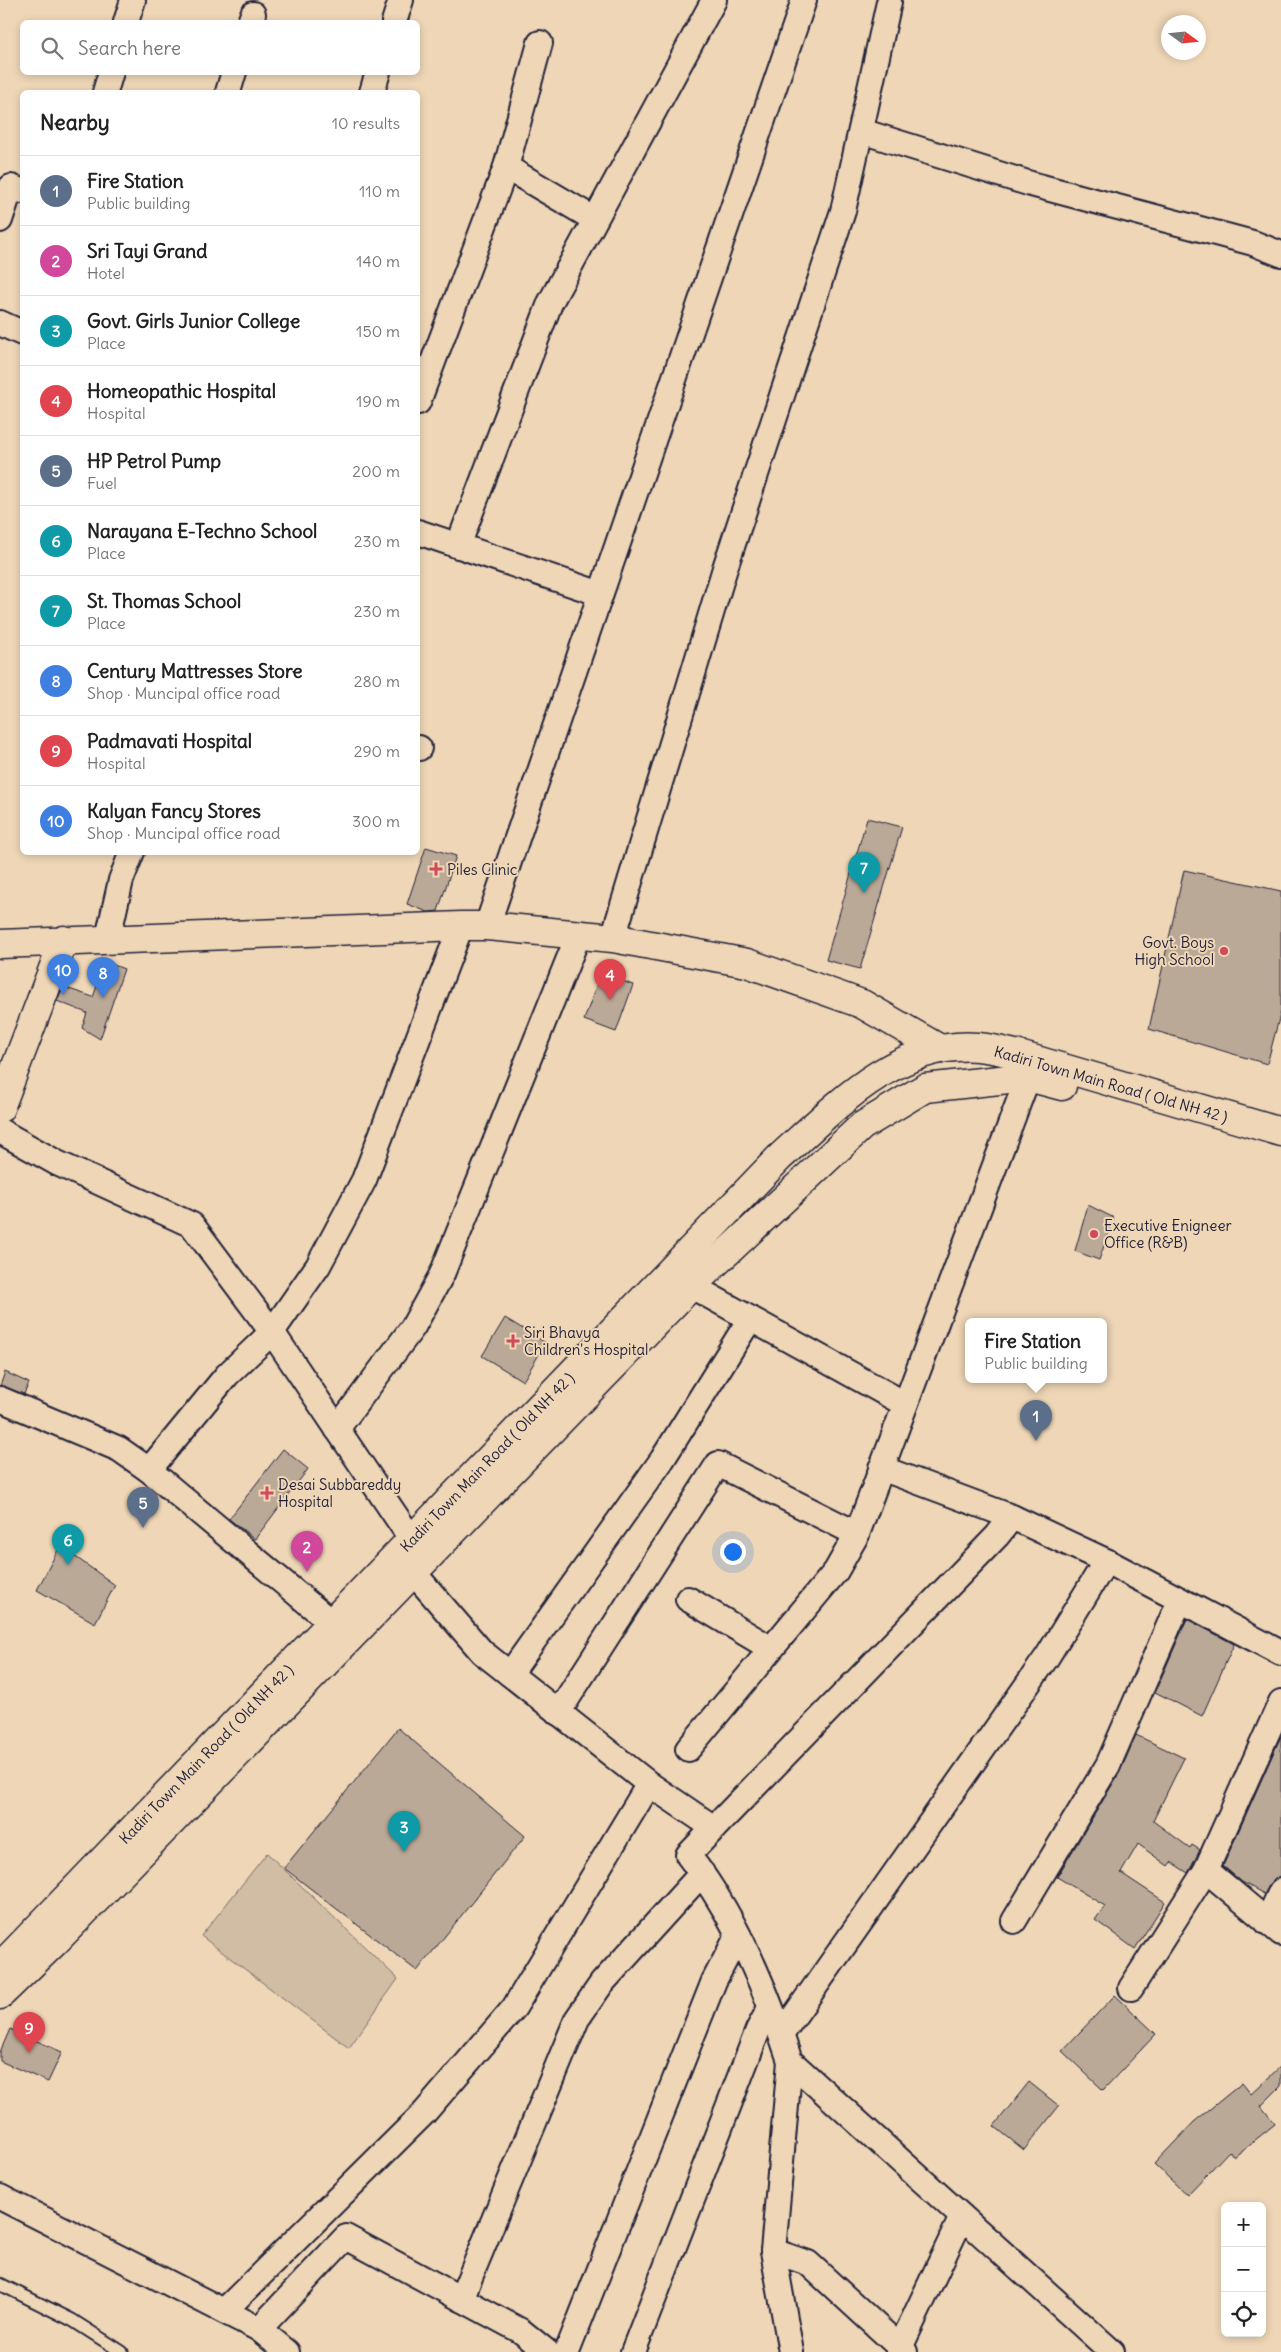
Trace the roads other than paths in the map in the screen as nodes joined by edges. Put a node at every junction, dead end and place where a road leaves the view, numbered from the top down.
1 (133, 0) edge
2 (401, 0) edge
3 (714, 0) edge
4 (804, 0) edge
5 (889, 2) dead end
6 (127, 20) edge
7 (395, 20) edge
8 (540, 43) dead end
9 (110, 75) edge
10 (233, 75) edge
11 (377, 75) edge
12 (106, 90) edge
13 (229, 90) edge
14 (373, 90) edge
15 (861, 130) junction
16 (506, 167) junction
17 (20, 190) edge
18 (594, 219) junction
19 (0, 220) edge
20 (1281, 254) edge
21 (0, 323) edge
22 (20, 332) edge
23 (420, 397) edge
24 (420, 533) edge
25 (458, 546) junction
26 (601, 594) junction
27 (131, 855) edge
28 (474, 926) junction
29 (578, 936) junction
30 (108, 938) junction
31 (613, 938) junction
32 (64, 940) junction
33 (0, 944) edge
34 (940, 1049) junction
35 (1031, 1068) junction
36 (0, 1108) edge
37 (0, 1131) edge
38 (1281, 1132) edge
39 (1281, 1144) edge
40 (680, 1280) junction
41 (750, 1319) junction
42 (272, 1332) junction
43 (0, 1399) edge
44 (905, 1404) junction
45 (338, 1429) junction
46 (882, 1468) junction
47 (149, 1470) junction
48 (1012, 1517) junction
49 (857, 1534) junction
50 (408, 1556) junction
51 (1106, 1561) junction
52 (688, 1600) dead end
53 (1180, 1600) junction
54 (332, 1623) junction
55 (770, 1648) junction
56 (1281, 1653) edge
57 (510, 1674) junction
58 (1281, 1702) edge
59 (558, 1713) junction
60 (1274, 1735) edge
61 (688, 1749) dead end
62 (649, 1784) junction
63 (714, 1828) junction
64 (1206, 1870) junction
65 (702, 1873) junction
66 (1281, 1891) edge
67 (1014, 1922) dead end
68 (1274, 1928) edge
69 (738, 1935) junction
70 (0, 1967) edge
71 (1131, 1988) dead end
72 (0, 1996) edge
73 (770, 2008) junction
74 (782, 2035) junction
75 (790, 2061) junction
76 (0, 2197) edge
77 (962, 2217) junction
78 (773, 2251) junction
79 (0, 2284) edge
80 (461, 2299) junction
81 (224, 2312) junction
82 (259, 2329) junction
83 (901, 2350) edge
84 (122, 2352) edge
85 (287, 2352) edge
86 (547, 2352) edge
87 (567, 2352) edge
88 (633, 2352) edge
89 (791, 2352) edge
90 (1112, 2352) edge

1 - 6 street
2 - 7 street
3 - 18 street
4 - 26 street
5 - 15 street
8 - 16 street
9 - 12 street
10 - 13 street
11 - 14 street
15 - 20 street
15 - 31 street
16 - 18 street
16 - 23 street
17 - 19 street
18 - 25 street
21 - 22 street
24 - 25 street
25 - 26 street
26 - 28 street
27 - 30 street
28 - 29 main road
28 - 30 main road
28 - 42 street
29 - 31 main road
29 - 45 street
30 - 32 main road
31 - 34 main road
32 - 33 main road
32 - 36 main road
34 - 35 main road, Kadiri Town Main Road ( Old NH 42 )
34 - 40 main road, Kadiri Town Main Road ( Old NH 42 )
35 - 38 main road, Kadiri Town Main Road ( Old NH 42 )
35 - 39 main road, Kadiri Town Main Road ( Old NH 42 )
35 - 40 main road, Kadiri Town Main Road ( Old NH 42 )
35 - 44 street
37 - 42 street
40 - 41 street
40 - 50 main road, Kadiri Town Main Road ( Old NH 42 )
41 - 44 street
41 - 57 street
42 - 45 street
42 - 47 street
43 - 47 street
44 - 46 street
45 - 50 street
46 - 48 street
46 - 49 street
47 - 54 street
48 - 51 street
48 - 63 street
49 - 55 street
49 - 59 street
50 - 54 main road, Kadiri Town Main Road ( Old NH 42 )
50 - 57 street
50 - 72 main road, Kadiri Town Main Road ( Old NH 42 )
51 - 53 street
51 - 74 street
52 - 55 street
53 - 56 street
53 - 67 street
54 - 70 main road, Kadiri Town Main Road ( Old NH 42 )
55 - 61 street
57 - 59 street
58 - 60 street
59 - 62 street
60 - 64 street
62 - 63 street
62 - 81 street
63 - 65 street
64 - 68 street
64 - 71 street
65 - 69 street
65 - 80 street
66 - 68 street
69 - 73 street
69 - 87 street
73 - 74 street
73 - 88 street
74 - 75 street
75 - 77 street
75 - 78 street
76 - 81 street
77 - 83 street
77 - 90 street
78 - 83 street
78 - 89 street
79 - 84 lane
80 - 82 street
80 - 86 street
81 - 82 street
82 - 85 street

